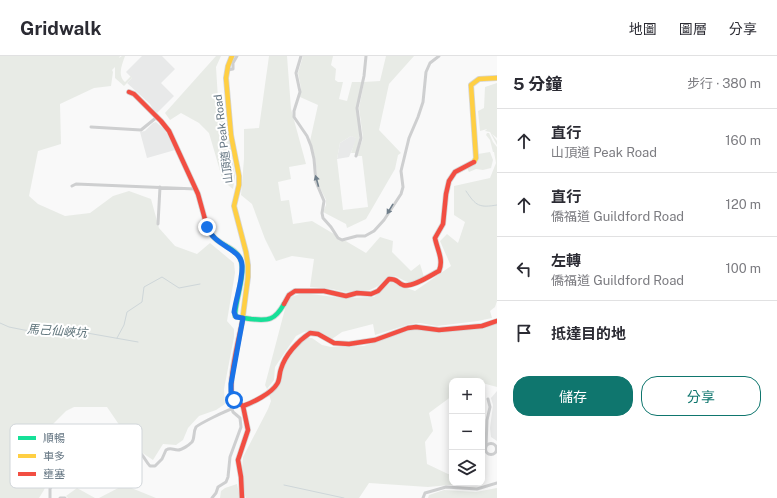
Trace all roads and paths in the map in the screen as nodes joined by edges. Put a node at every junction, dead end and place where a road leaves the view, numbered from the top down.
1 (232, 56) edge
2 (237, 56) edge
3 (301, 56) edge
4 (366, 56) edge
5 (439, 56) edge
6 (227, 70) junction
7 (497, 78) edge
8 (129, 92) dead end
9 (156, 117) junction
10 (91, 127) dead end
11 (356, 156) dead end
12 (72, 186) dead end
13 (160, 187) junction
14 (196, 188) junction
15 (158, 224) dead end
16 (243, 318) junction
17 (497, 321) edge
18 (488, 399) dead end
19 (254, 401) junction
20 (236, 402) junction
21 (243, 406) junction
22 (232, 409) junction
23 (245, 417) junction
24 (486, 434) junction
25 (494, 444) edge
26 (486, 447) junction
27 (496, 451) edge
28 (487, 452) joint
29 (142, 455) edge
30 (497, 483) edge
31 (50, 488) edge
32 (50, 498) edge
33 (60, 498) edge
34 (65, 498) edge
35 (212, 498) edge
36 (242, 498) edge
37 (423, 498) edge

1 - 6 main road, 山頂道 Peak Road
2 - 6 street
5 -> 3 street
4 - 11 street
6 - 16 main road, 山頂道 Peak Road
7 - 16 main road
8 - 9 main road
9 - 10 street
9 - 14 main road
12 - 13 street
13 - 14 street
13 - 15 street
14 - 16 main road
16 - 20 main road, 山頂道 Peak Road
17 - 19 main road
18 - 24 street
19 - 21 main road
19 - 23 main road
20 - 21 main road
20 - 22 street
21 - 23 main road
22 - 29 street
22 - 35 street
23 - 36 main road
24 - 25 street
24 - 26 street
25 - 26 street
25 - 27 street
26 - 28 street
27 - 28 street
30 - 37 street
31 - 32 street
33 - 34 street

